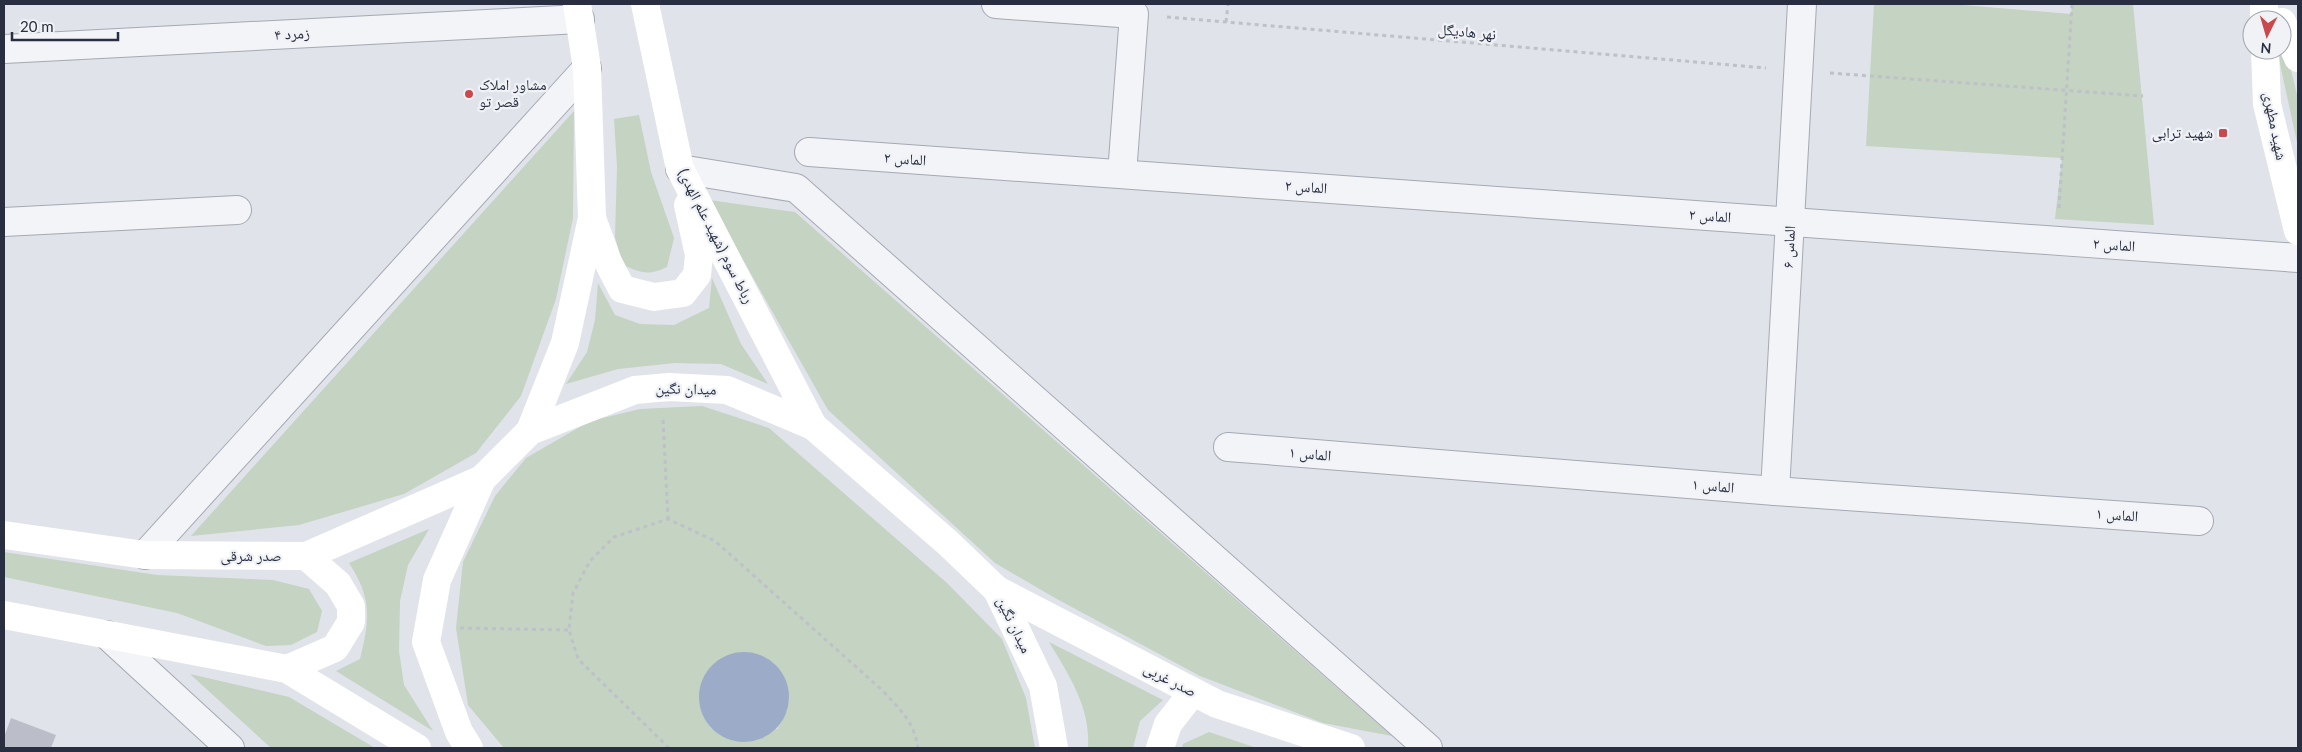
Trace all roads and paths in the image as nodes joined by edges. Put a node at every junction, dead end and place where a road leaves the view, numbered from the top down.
1 (645, 4) edge
2 (996, 4) edge
3 (1228, 4) edge
4 (1802, 4) edge
5 (2072, 4) edge
6 (579, 12) edge
7 (1134, 14) junction
8 (1226, 22) junction
9 (2292, 44) edge
10 (4, 48) edge
11 (2298, 58) edge
12 (2265, 60) edge
13 (588, 68) junction
14 (1799, 71) junction
15 (2066, 90) junction
16 (2143, 96) dead end
17 (808, 152) dead end
18 (680, 170) junction
19 (1122, 174) junction
20 (237, 210) dead end
21 (592, 218) junction
22 (4, 222) edge
23 (1790, 222) junction
24 (2298, 231) edge
25 (2058, 241) junction
26 (2298, 258) edge
27 (663, 418) dead end
28 (813, 426) junction
29 (530, 431) junction
30 (1228, 447) dead end
31 (482, 479) junction
32 (1775, 491) junction
33 (668, 519) junction
34 (2199, 521) dead end
35 (4, 535) edge
36 (145, 555) junction
37 (306, 556) junction
38 (998, 590) junction
39 (4, 615) edge
40 (456, 628) dead end
41 (570, 630) junction
42 (107, 635) junction
43 (287, 669) junction
44 (1193, 692) junction
45 (230, 748) edge
46 (417, 748) edge
47 (469, 748) edge
48 (669, 748) edge
49 (918, 748) edge
50 (1054, 748) edge
51 (1160, 748) edge
52 (1351, 748) edge
53 (1428, 748) edge

1 - 18 main road, رباط سوم (شهید علم الهدی)
2 - 7 street
3 - 8 path
4 - 14 street, الماس ۶
5 - 15 path
6 - 10 street, زمرد ۴
6 - 13 main road
7 - 8 path, نهر هادیگل
7 - 19 street
8 - 14 path, نهر هادیگل
9 - 11 main road
12 - 24 main road, شهید مطهری
13 - 21 main road
13 - 36 street
14 - 15 path, نهر هادیگل
14 - 23 street, الماس ۶
15 - 16 path, نهر هادیگل
15 - 25 path
17 - 19 street, الماس ۲
18 - 21 main road
18 - 28 main road, رباط سوم (شهید علم الهدی)
18 - 53 street
19 - 23 street, الماس ۲
20 - 22 street
21 - 29 main road
23 - 25 street, الماس ۲
23 - 32 street, الماس ۶
25 - 26 street, الماس ۲
27 - 33 path
28 - 29 main road, میدان نگین
28 - 38 main road, میدان نگین
29 - 31 main road, میدان نگین
30 - 32 street, الماس ۱
31 - 37 main road, صدر شرقی
31 - 47 main road, میدان نگین
32 - 34 street, الماس ۱
33 - 41 path
33 - 49 path
35 - 36 main road, صدر شرقی
36 - 37 main road, صدر شرقی
37 - 43 main road
38 - 44 main road, صدر غربی
38 - 50 main road, میدان نگین
39 - 42 main road
40 - 41 path
41 - 48 path
42 - 43 main road
42 - 45 street
43 - 46 main road
44 - 51 main road
44 - 52 main road, صدر غربی

